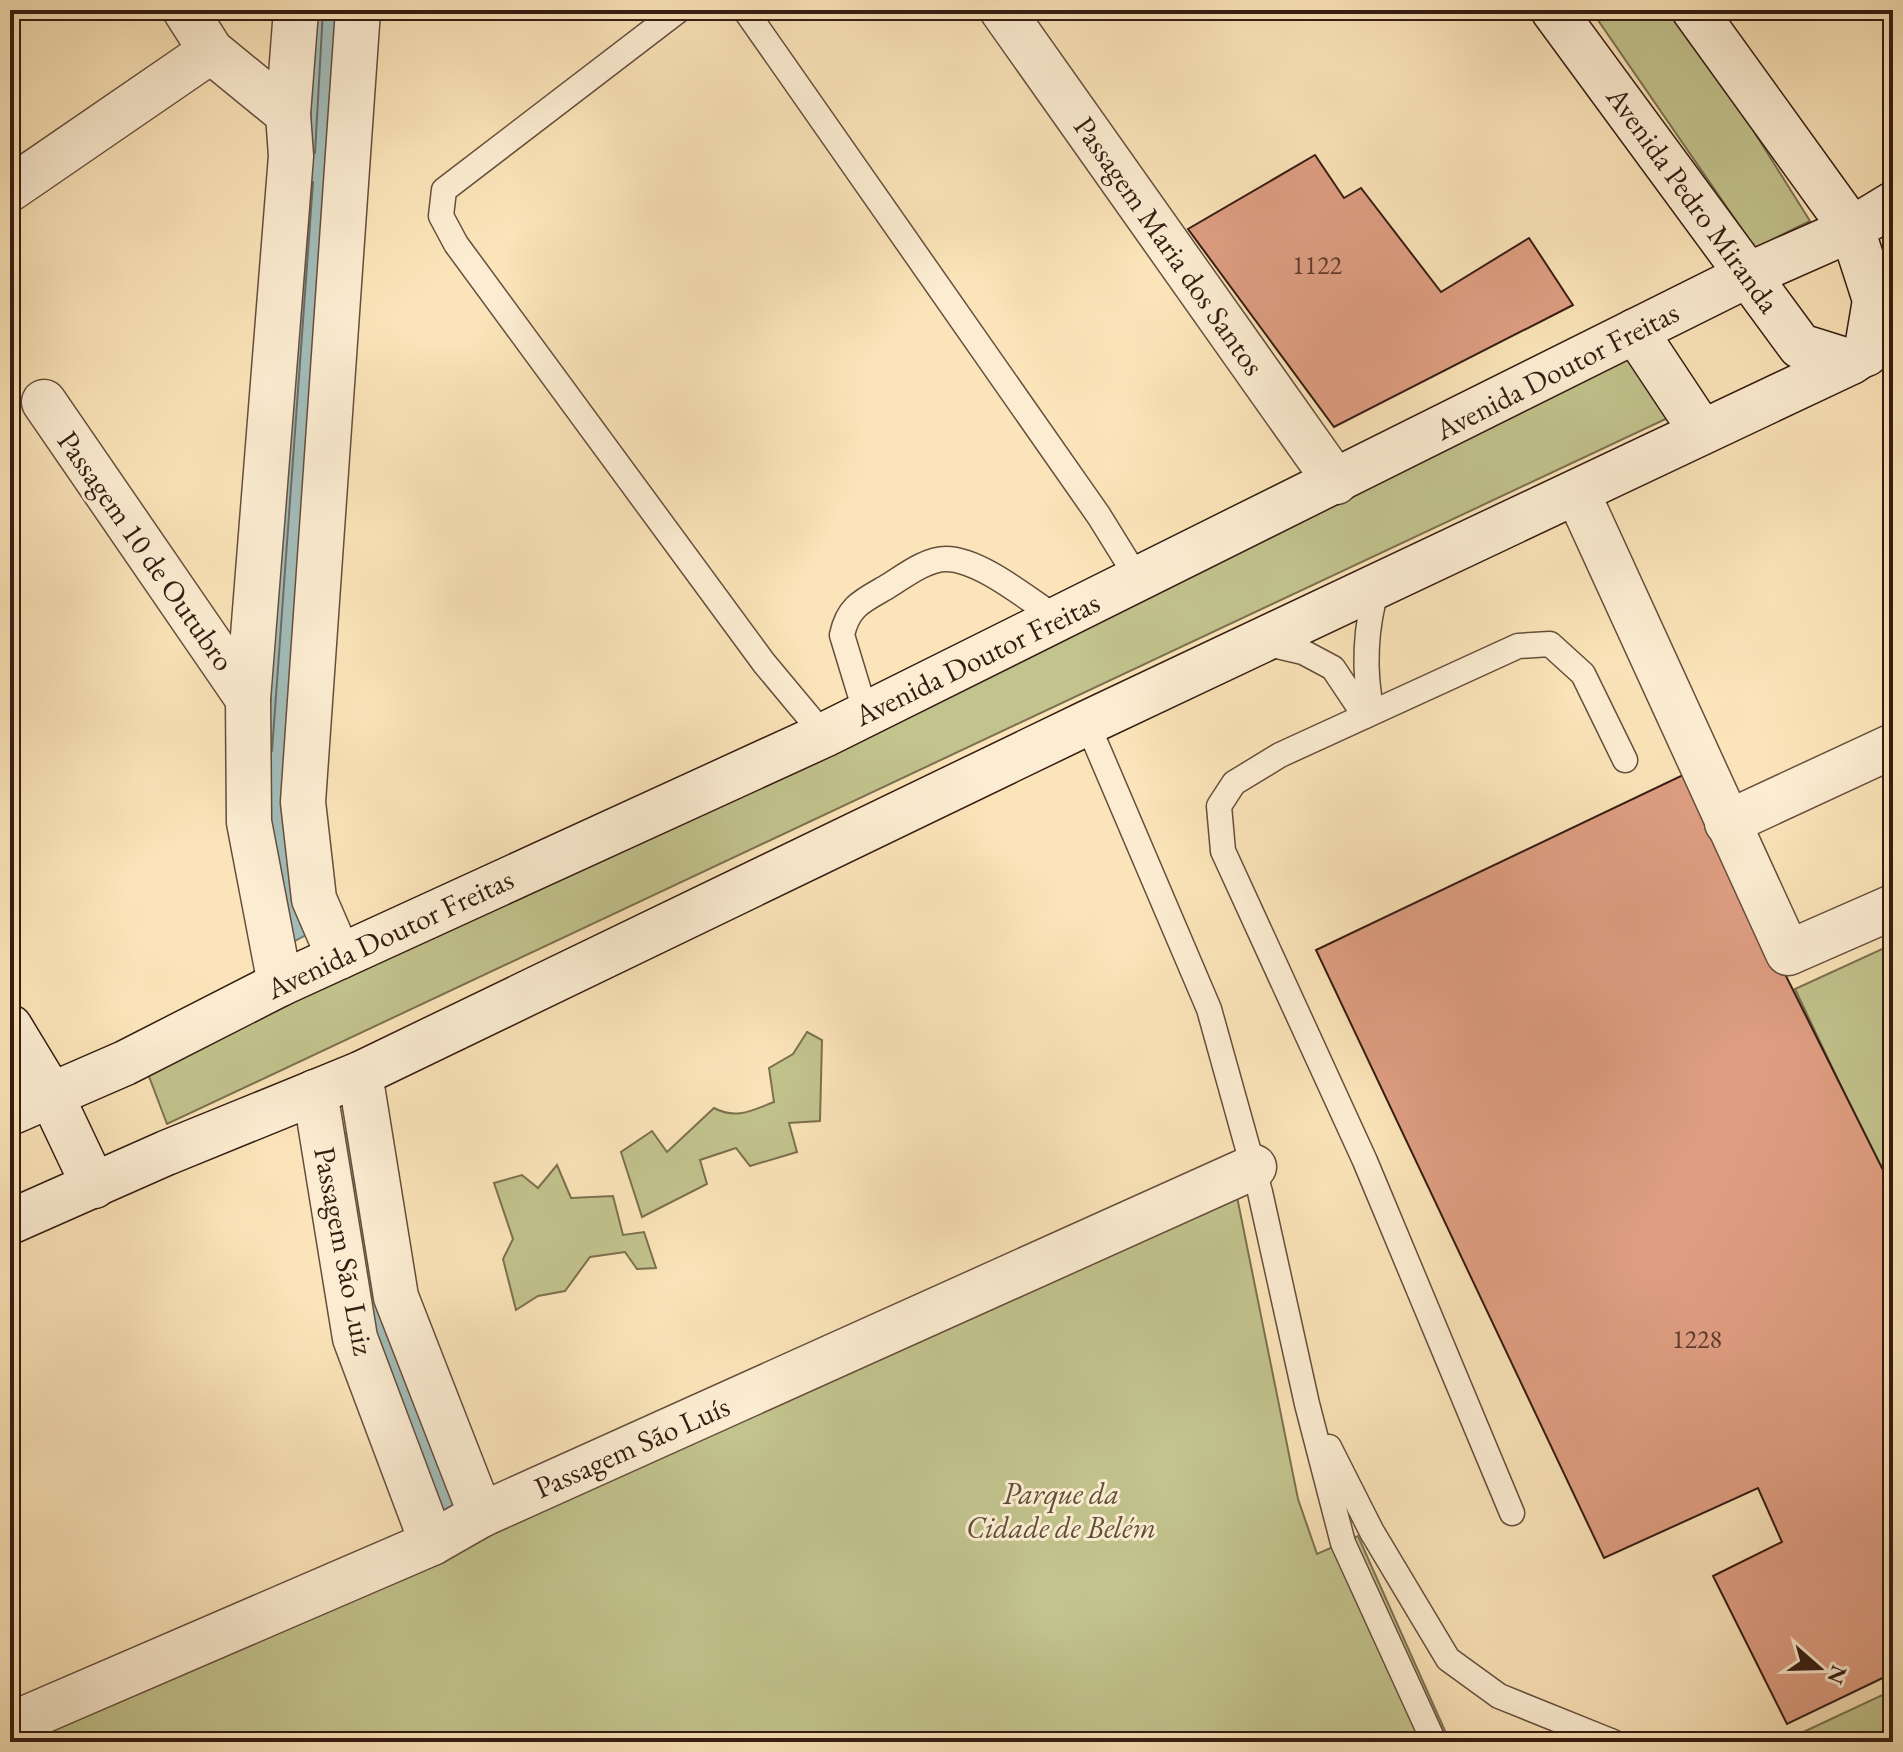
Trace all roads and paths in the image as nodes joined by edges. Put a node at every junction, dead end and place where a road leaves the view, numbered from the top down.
1 (185, 10) edge
2 (296, 10) edge
3 (358, 10) edge
4 (679, 10) edge
5 (745, 10) edge
6 (1002, 10) edge
7 (1694, 10) edge
8 (1565, 19) edge
9 (211, 51) junction
10 (290, 135) junction
11 (347, 162) junction
12 (16, 170) edge
13 (1893, 204) edge
14 (1852, 229) junction
15 (1748, 275) junction
16 (1635, 331) junction
17 (1870, 351) edge
18 (44, 402) dead end
19 (1702, 432) junction
20 (1336, 482) junction
21 (1577, 492) junction
22 (1138, 579) junction
23 (1378, 585) junction
24 (1058, 619) junction
25 (1258, 642) junction
26 (248, 699) junction
27 (866, 714) junction
28 (1369, 714) junction
29 (1087, 723) junction
30 (824, 735) junction
31 (1893, 746) edge
32 (1625, 760) dead end
33 (1727, 823) junction
34 (1893, 907) edge
35 (339, 957) junction
36 (280, 984) junction
37 (10, 1027) edge
38 (360, 1074) junction
39 (315, 1092) junction
40 (50, 1093) junction
41 (10, 1113) edge
42 (1254, 1167) junction
43 (94, 1186) junction
44 (10, 1222) edge
45 (1307, 1404) junction
46 (1512, 1513) dead end
47 (481, 1515) junction
48 (432, 1543) junction
49 (10, 1725) edge
50 (1434, 1742) edge
51 (1613, 1742) edge

1 - 9 street
2 - 10 street
3 - 11 street
4 - 30 lane
5 - 22 lane
6 - 20 street, Passagem Maria dos Santos
7 - 14 street
8 - 15 street, Avenida Pedro Miranda
9 - 10 street
9 - 12 street
10 - 11 street
10 - 26 street
11 - 35 street
13 - 14 street, Avenida Doutor Freitas
14 - 15 street, Avenida Doutor Freitas
14 - 17 street
15 - 16 street, Avenida Doutor Freitas
15 - 17 street, Avenida Pedro Miranda
16 - 19 street
16 - 20 street, Avenida Doutor Freitas
17 - 19 street
18 - 26 street, Passagem 10 de Outubro
19 - 21 street
20 - 22 street, Avenida Doutor Freitas
21 - 23 street
21 - 33 street
22 - 24 street, Avenida Doutor Freitas
23 - 25 street
23 - 28 lane
24 - 27 street, Avenida Doutor Freitas
24 - 27 lane
25 - 28 lane
25 - 29 street
26 - 36 street
27 - 30 street, Avenida Doutor Freitas
28 - 32 lane
28 - 46 lane
29 - 38 street
29 - 42 lane
30 - 35 street, Avenida Doutor Freitas
31 - 33 street
33 - 34 street
35 - 36 street, Avenida Doutor Freitas
36 - 40 street, Avenida Doutor Freitas
37 - 40 street
38 - 39 street
38 - 47 street, Passagem São Luiz
39 - 43 street
39 - 48 street, Passagem São Luiz
40 - 41 street, Avenida Doutor Freitas
40 - 43 street
42 - 45 lane
42 - 47 street, Passagem São Luís
43 - 44 street
45 - 50 lane
45 - 51 lane
47 - 48 street, Passagem São Luís
48 - 49 street, Passagem São Luís

